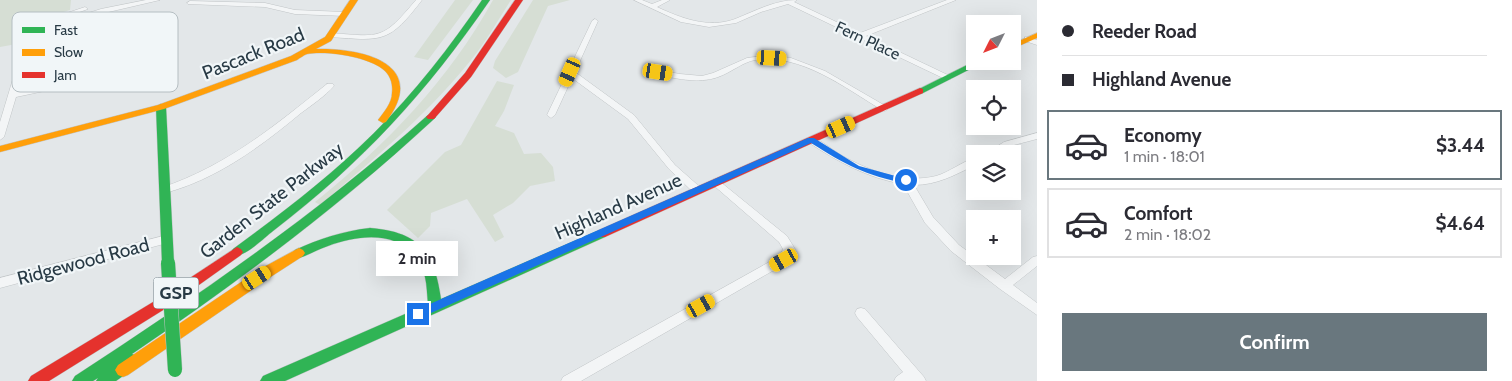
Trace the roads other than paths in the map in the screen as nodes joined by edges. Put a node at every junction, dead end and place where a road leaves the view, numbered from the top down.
1 (128, 0) edge
2 (157, 0) edge
3 (354, 0) edge
4 (419, 0) edge
5 (486, 0) edge
6 (518, 0) edge
7 (637, 0) edge
8 (667, 0) edge
9 (953, 0) edge
10 (792, 1) edge
11 (190, 3) dead end
12 (651, 7) junction
13 (78, 12) edge
14 (101, 12) edge
15 (345, 14) junction
16 (595, 21) dead end
17 (332, 35) junction
18 (859, 36) junction
19 (1034, 39) edge
20 (1021, 44) edge
21 (308, 52) junction
22 (966, 69) edge
23 (659, 70) dead end
24 (570, 72) junction
25 (948, 77) junction
26 (330, 86) dead end
27 (12, 92) edge
28 (30, 92) edge
29 (11, 96) junction
30 (161, 107) junction
31 (885, 108) junction
32 (4, 109) edge
33 (436, 112) junction
34 (551, 115) dead end
35 (1037, 136) edge
36 (0, 137) edge
37 (811, 140) junction
38 (1005, 145) edge
39 (0, 150) edge
40 (966, 165) edge
41 (906, 180) junction
42 (715, 182) junction
43 (164, 190) junction
44 (697, 190) junction
45 (311, 195) junction
46 (167, 240) junction
47 (1037, 260) edge
48 (0, 284) edge
49 (1004, 286) junction
50 (435, 307) junction
51 (1037, 310) edge
52 (861, 313) dead end
53 (176, 376) edge
54 (911, 379) edge
55 (36, 381) edge
56 (80, 381) edge
57 (106, 381) edge
58 (268, 381) edge
59 (568, 381) edge

1 - 13 street
2 - 14 street
3 - 15 main road, Pascack Road
4 - 17 street
5 - 45 main road, Garden State Parkway / GSP
6 - 33 main road, Garden State Parkway / GSP
7 - 12 street
8 - 12 street
9 - 18 street
10 - 12 street
10 - 18 street, Fern Place
11 - 15 street
15 - 17 main road, Pascack Road
16 - 24 street
17 - 21 main road, Pascack Road
18 - 25 street, Fern Place
19 - 20 main road
21 - 30 main road, Pascack Road
21 - 45 main road
22 - 25 main road, Highland Avenue
23 - 31 street
24 - 34 street
24 - 44 street
25 - 31 main road, Highland Avenue
26 - 43 street
27 - 29 street
28 - 29 street
29 - 32 street
30 - 39 main road, Pascack Road
30 - 43 main road
31 - 37 main road, Highland Avenue
32 - 36 street
33 - 56 main road, Garden State Parkway / GSP
33 - 57 main road, Garden State Parkway / GSP
35 - 38 street
37 - 41 street
37 - 42 main road, Highland Avenue
40 - 41 street
41 - 49 street
42 - 44 main road, Highland Avenue
42 - 59 street
43 - 46 main road
44 - 50 main road, Highland Avenue
45 - 55 main road, Garden State Parkway / GSP
46 - 48 street, Ridgewood Road
46 - 53 main road, bridge
47 - 49 street
49 - 51 street
50 - 57 main road
50 - 58 main road, Highland Avenue
52 - 54 street

